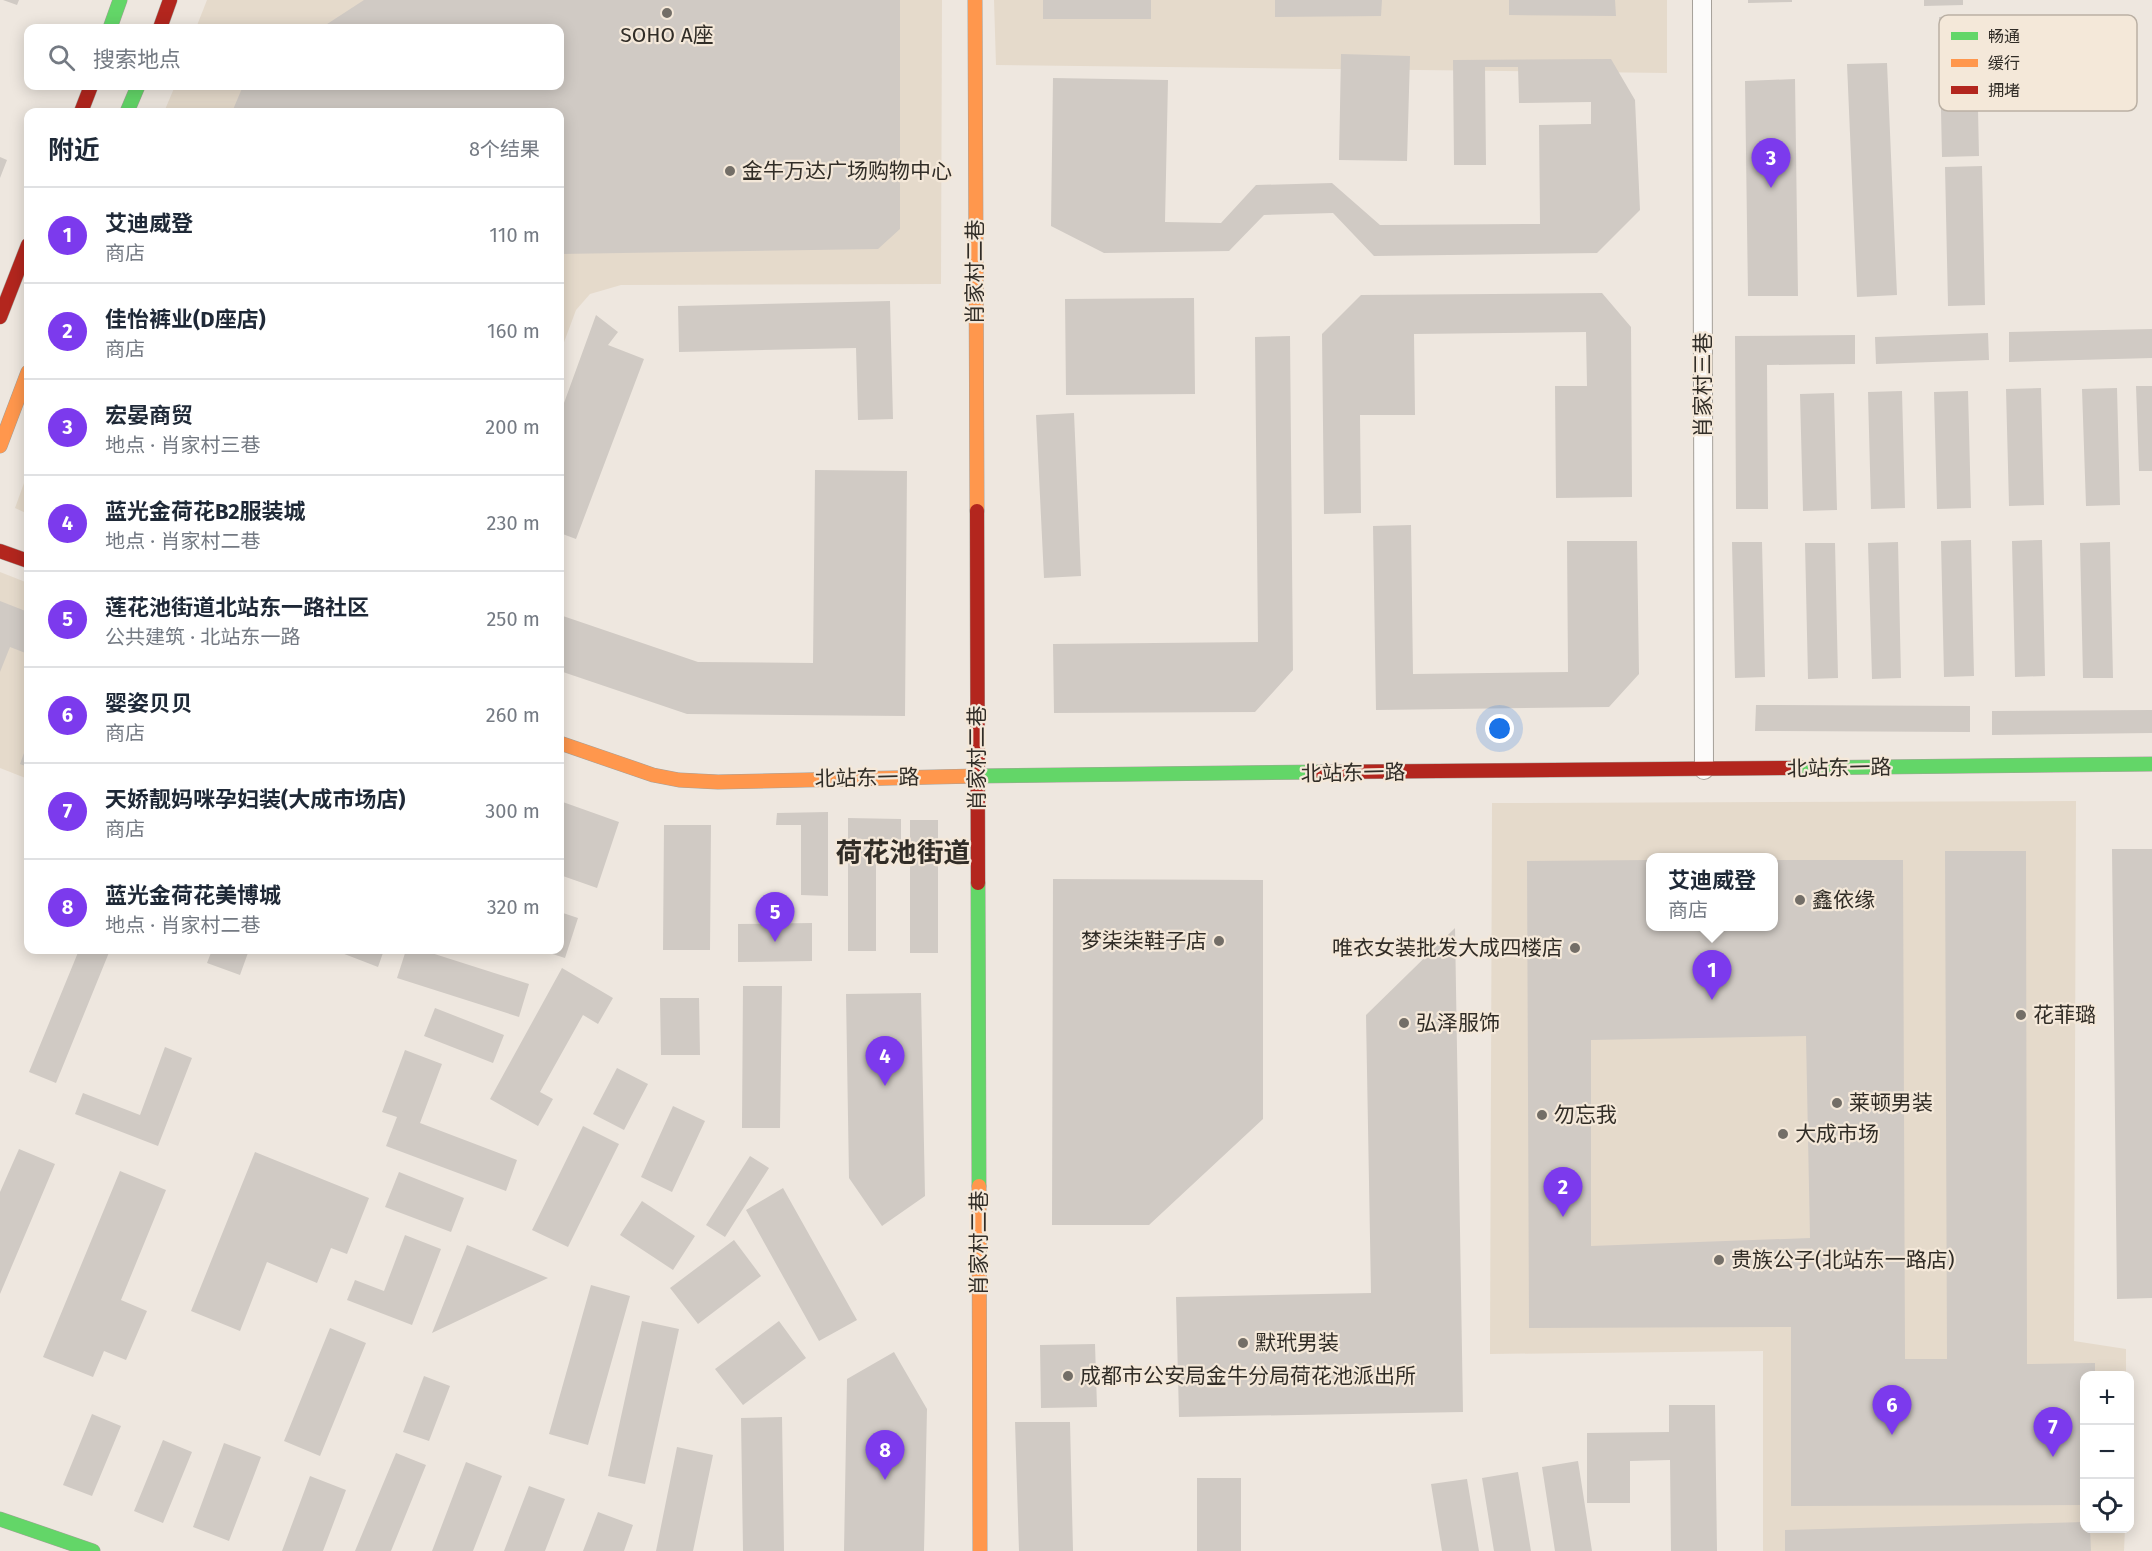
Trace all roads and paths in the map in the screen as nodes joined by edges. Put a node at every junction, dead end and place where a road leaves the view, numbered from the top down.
1 (120, 0) edge
2 (170, 0) edge
3 (975, 0) edge
4 (1702, 0) edge
5 (111, 24) edge
6 (161, 24) edge
7 (89, 90) edge
8 (136, 90) edge
9 (83, 108) edge
10 (130, 108) edge
11 (24, 255) edge
12 (0, 317) edge
13 (24, 383) edge
14 (0, 446) edge
15 (0, 551) edge
16 (24, 560) edge
17 (564, 744) edge
18 (2152, 764) edge
19 (1704, 770) junction
20 (977, 776) junction
21 (0, 1519) edge
22 (93, 1551) edge
23 (980, 1551) edge

1 - 5 main road
2 - 6 main road
3 - 20 main road, 肖家村二巷
4 - 19 street, 肖家村三巷
7 - 9 main road
8 - 10 main road
11 - 12 main road
13 - 14 main road
15 - 16 main road
17 - 20 main road, 北站东一路
18 - 19 main road, 北站东一路
19 - 20 main road, 北站东一路
20 - 23 main road, 肖家村二巷
21 - 22 main road

